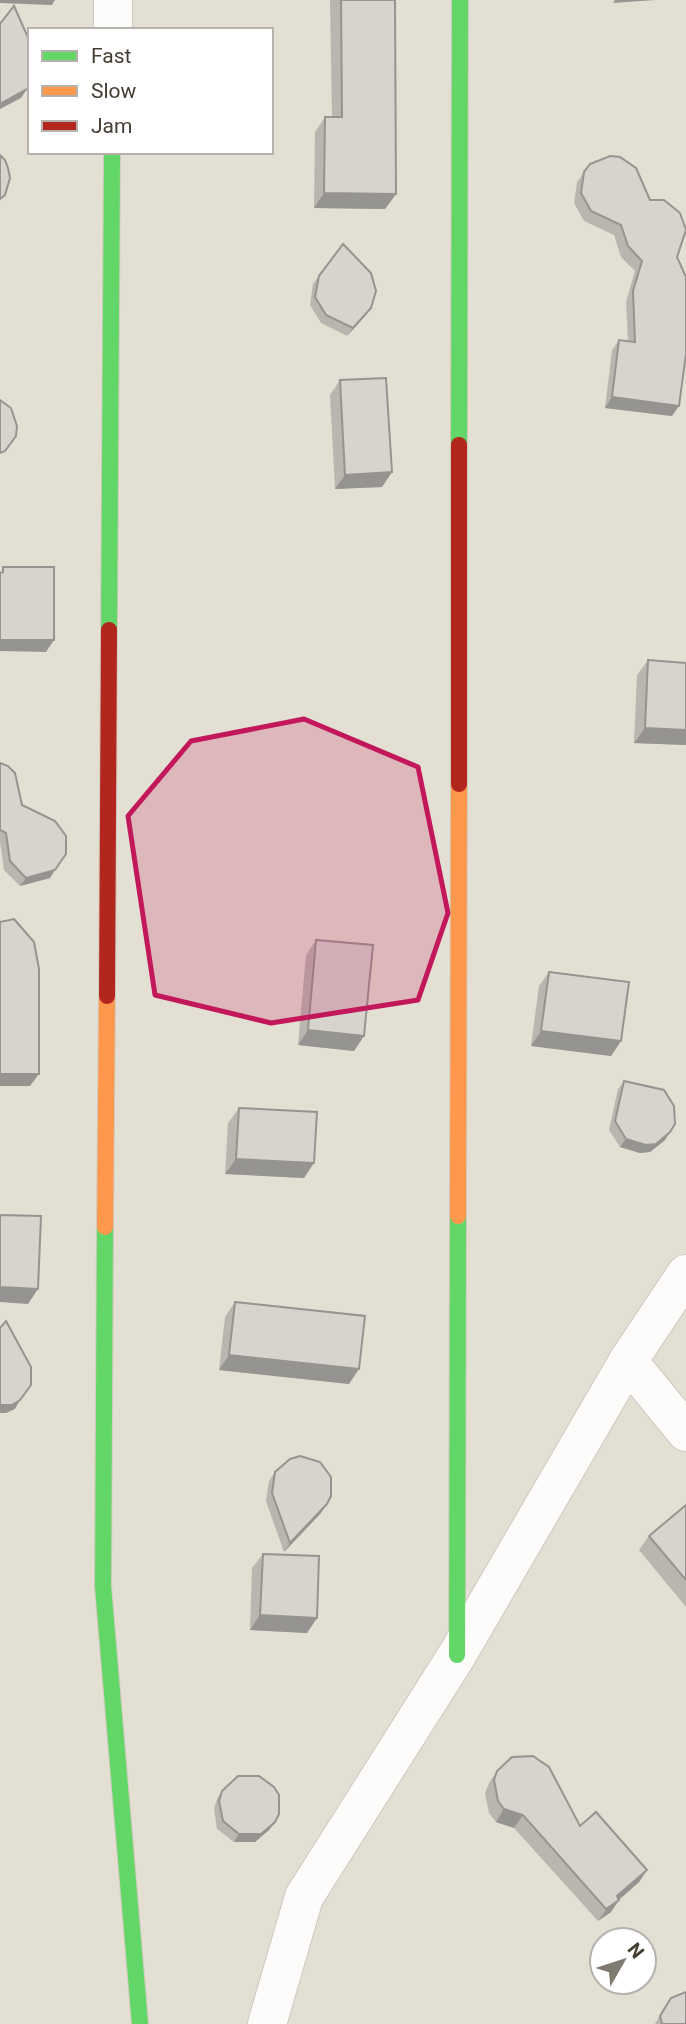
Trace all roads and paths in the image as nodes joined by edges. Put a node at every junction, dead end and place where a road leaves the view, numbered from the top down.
1 (113, 0) edge
2 (460, 0) edge
3 (113, 28) edge
4 (112, 154) edge
5 (686, 1274) edge
6 (628, 1361) junction
7 (686, 1432) edge
8 (457, 1655) junction
9 (140, 2024) edge
10 (267, 2024) edge

1 - 3 street
2 - 8 street
4 - 9 street
5 - 6 street
6 - 7 street
6 - 8 street
8 - 10 street

